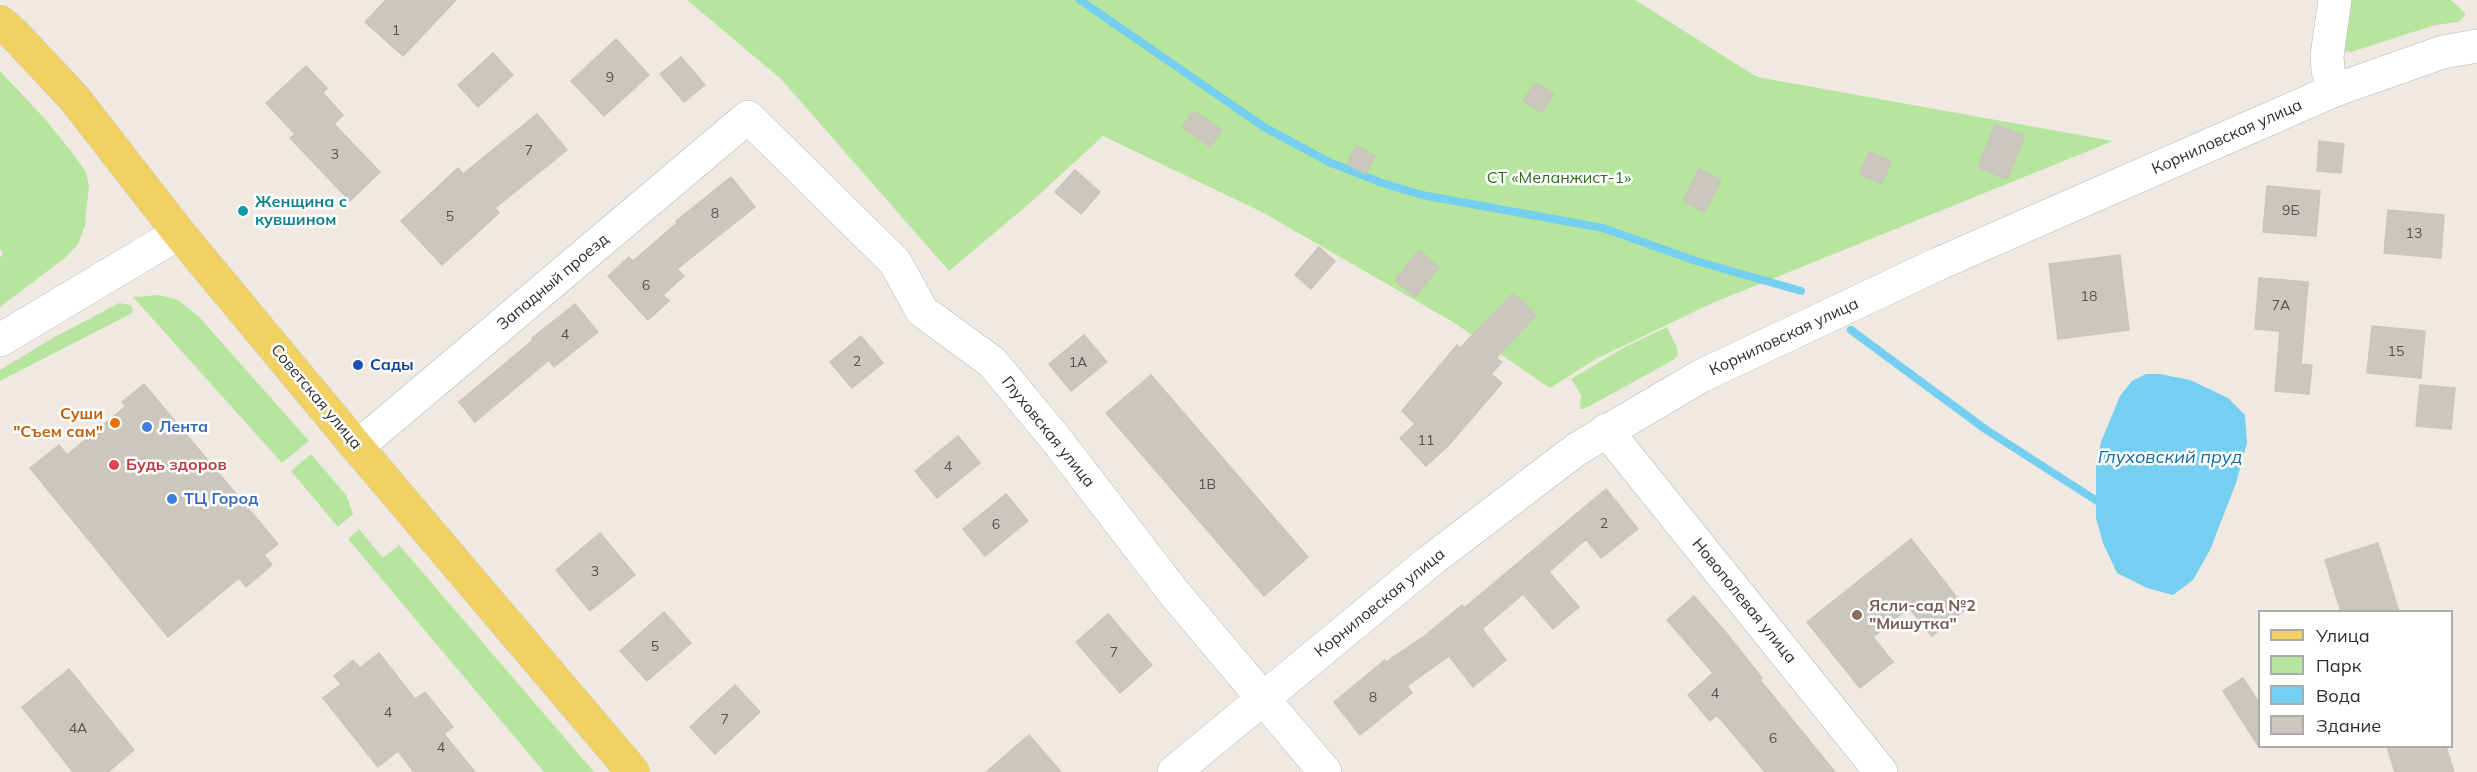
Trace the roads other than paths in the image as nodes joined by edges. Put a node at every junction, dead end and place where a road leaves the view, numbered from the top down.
1 (2335, 0) edge
2 (0, 22) edge
3 (2477, 46) edge
4 (2335, 90) junction
5 (748, 117) joint
6 (179, 233) junction
7 (0, 340) edge
8 (1606, 430) junction
9 (357, 447) junction
10 (1263, 698) junction
11 (633, 772) edge
12 (1174, 772) edge
13 (1325, 772) edge
14 (1881, 772) edge

1 - 4 street
2 - 6 main road, Советская улица
3 - 4 street, Корниловская улица
4 - 8 street, Корниловская улица
5 - 9 street, Западный проезд
5 - 10 street, Глуховская улица
6 - 7 street
6 - 9 main road, Советская улица
8 - 10 street, Корниловская улица
8 - 14 street, Новополевая улица
9 - 11 main road, Советская улица
10 - 12 street, Корниловская улица
10 - 13 street, Глуховская улица

